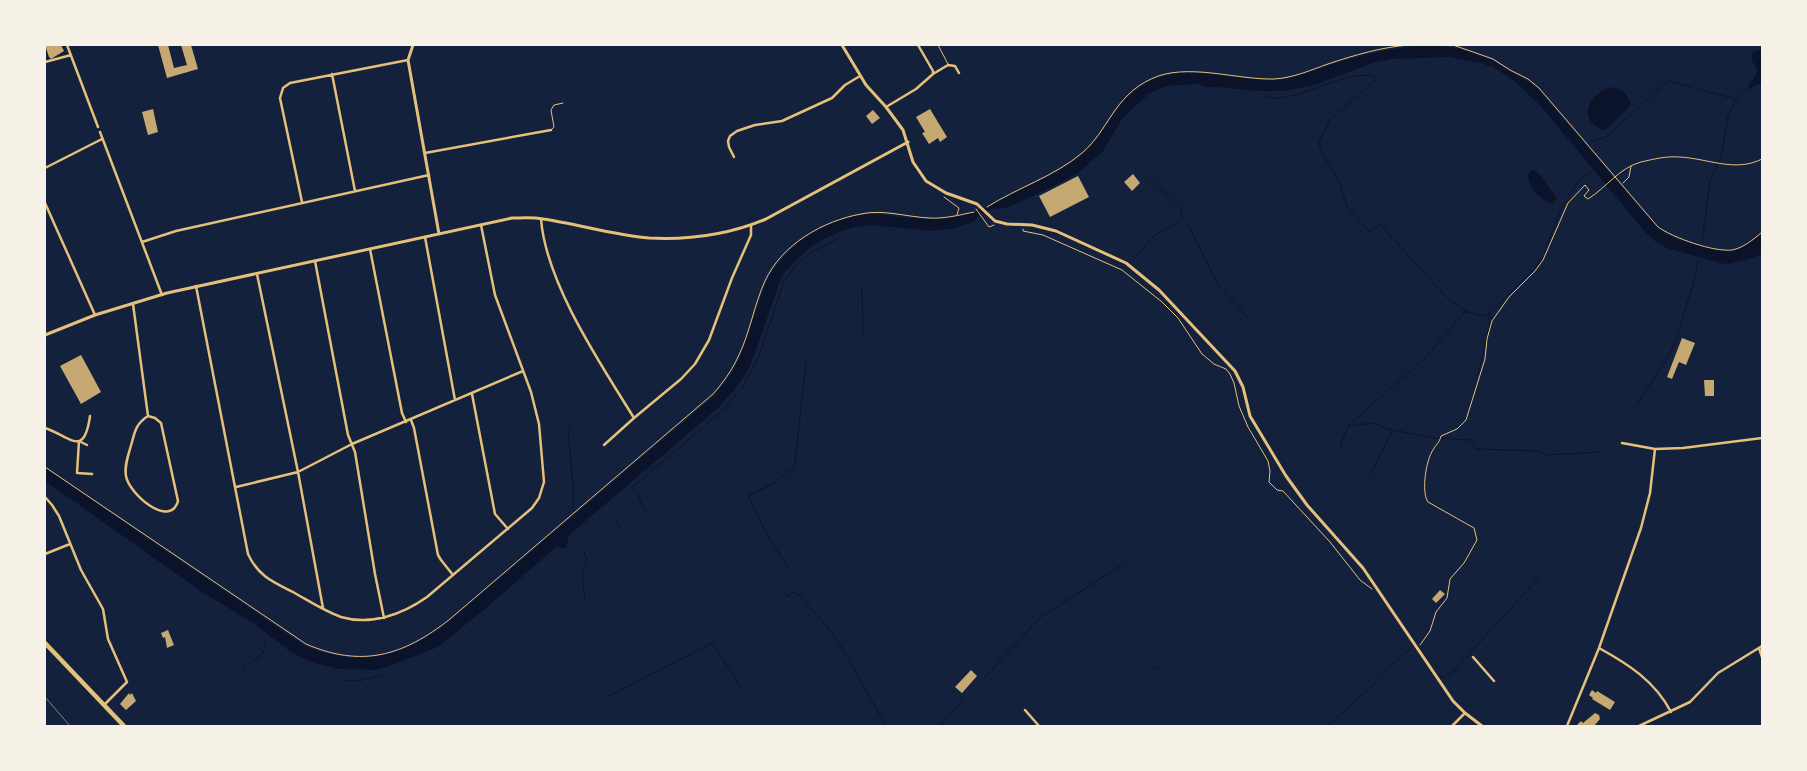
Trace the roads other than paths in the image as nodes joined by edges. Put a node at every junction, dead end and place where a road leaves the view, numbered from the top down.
1 (67, 45) edge
2 (413, 45) edge
3 (842, 45) edge
4 (918, 45) edge
5 (938, 45) edge
6 (71, 54) junction
7 (408, 60) junction
8 (45, 62) edge
9 (948, 65) junction
10 (960, 73) dead end
11 (332, 74) junction
12 (933, 74) junction
13 (860, 76) junction
14 (563, 103) dead end
15 (886, 107) junction
16 (98, 127) dead end
17 (551, 130) joint
18 (100, 132) dead end
19 (102, 138) junction
20 (908, 142) junction
21 (425, 153) junction
22 (734, 157) dead end
23 (45, 168) edge
24 (429, 175) junction
25 (355, 191) junction
26 (45, 203) edge
27 (302, 203) junction
28 (541, 218) junction
29 (482, 225) junction
30 (751, 225) junction
31 (439, 234) junction
32 (425, 237) junction
33 (142, 242) junction
34 (370, 249) junction
35 (315, 261) junction
36 (257, 274) junction
37 (196, 286) junction
38 (162, 294) junction
39 (133, 303) junction
40 (95, 315) junction
41 (45, 335) edge
42 (523, 371) junction
43 (472, 394) junction
44 (455, 400) junction
45 (90, 416) dead end
46 (148, 416) junction
47 (634, 418) junction
48 (411, 420) junction
49 (83, 421) dead end
50 (89, 422) junction
51 (406, 422) junction
52 (45, 428) edge
53 (1762, 438) edge
54 (79, 440) junction
55 (1622, 443) dead end
56 (352, 444) junction
57 (87, 445) dead end
58 (604, 445) dead end
59 (1655, 449) junction
60 (298, 472) junction
61 (92, 474) dead end
62 (236, 487) junction
63 (45, 497) edge
64 (508, 528) junction
65 (70, 544) junction
66 (45, 554) edge
67 (453, 575) junction
68 (323, 608) junction
69 (384, 618) junction
70 (45, 643) edge
71 (1760, 647) edge
72 (1599, 648) junction
73 (1473, 657) dead end
74 (1762, 657) edge
75 (1494, 681) dead end
76 (103, 706) junction
77 (1025, 710) dead end
78 (1670, 712) junction
79 (1465, 713) junction
80 (124, 726) edge
81 (1039, 726) edge
82 (1452, 726) edge
83 (1482, 726) edge
84 (1567, 726) edge
85 (1639, 726) edge

1 - 6 street
2 - 7 street
3 - 13 street
4 - 12 street
5 - 9 lane
6 - 8 street
6 - 16 street
7 - 11 street
7 - 21 street
9 - 10 street
9 - 12 street
11 - 25 street
11 - 27 street
12 - 15 street
13 - 15 street
13 - 22 street
14 - 17 lane
15 - 20 street
17 - 21 street
18 - 19 street
19 - 23 street
19 - 33 street
20 - 30 street
20 - 79 street
21 - 24 street
24 - 25 street
24 - 31 street
25 - 27 street
26 - 40 street
27 - 33 street
28 - 29 street
28 - 30 street
28 - 47 street
29 - 31 street
29 - 42 street
30 - 47 street
31 - 32 street
32 - 34 street
32 - 44 street
33 - 38 street
34 - 35 street
34 - 51 street
35 - 36 street
35 - 56 street
36 - 37 street
36 - 60 street
37 - 38 street
37 - 62 street
38 - 39 street
39 - 40 street
39 - 46 street
40 - 41 street
42 - 43 street
42 - 64 street
43 - 44 street
43 - 64 street
44 - 48 street
45 - 50 street
46 - 46 street
47 - 58 street
48 - 51 street
48 - 67 street
49 - 50 street
50 - 54 street
51 - 56 street
52 - 54 street
53 - 59 street
54 - 57 street
54 - 61 street
55 - 59 street
56 - 60 street
56 - 69 street
59 - 72 street
60 - 62 street
60 - 68 street
62 - 68 street
63 - 65 street
64 - 67 street
65 - 66 street
65 - 76 street
67 - 69 street
68 - 69 street
70 - 76 main road
71 - 74 street
71 - 78 street
72 - 78 street
72 - 84 street
73 - 75 street
76 - 80 main road
77 - 81 street
78 - 85 street
79 - 82 street
79 - 83 street

